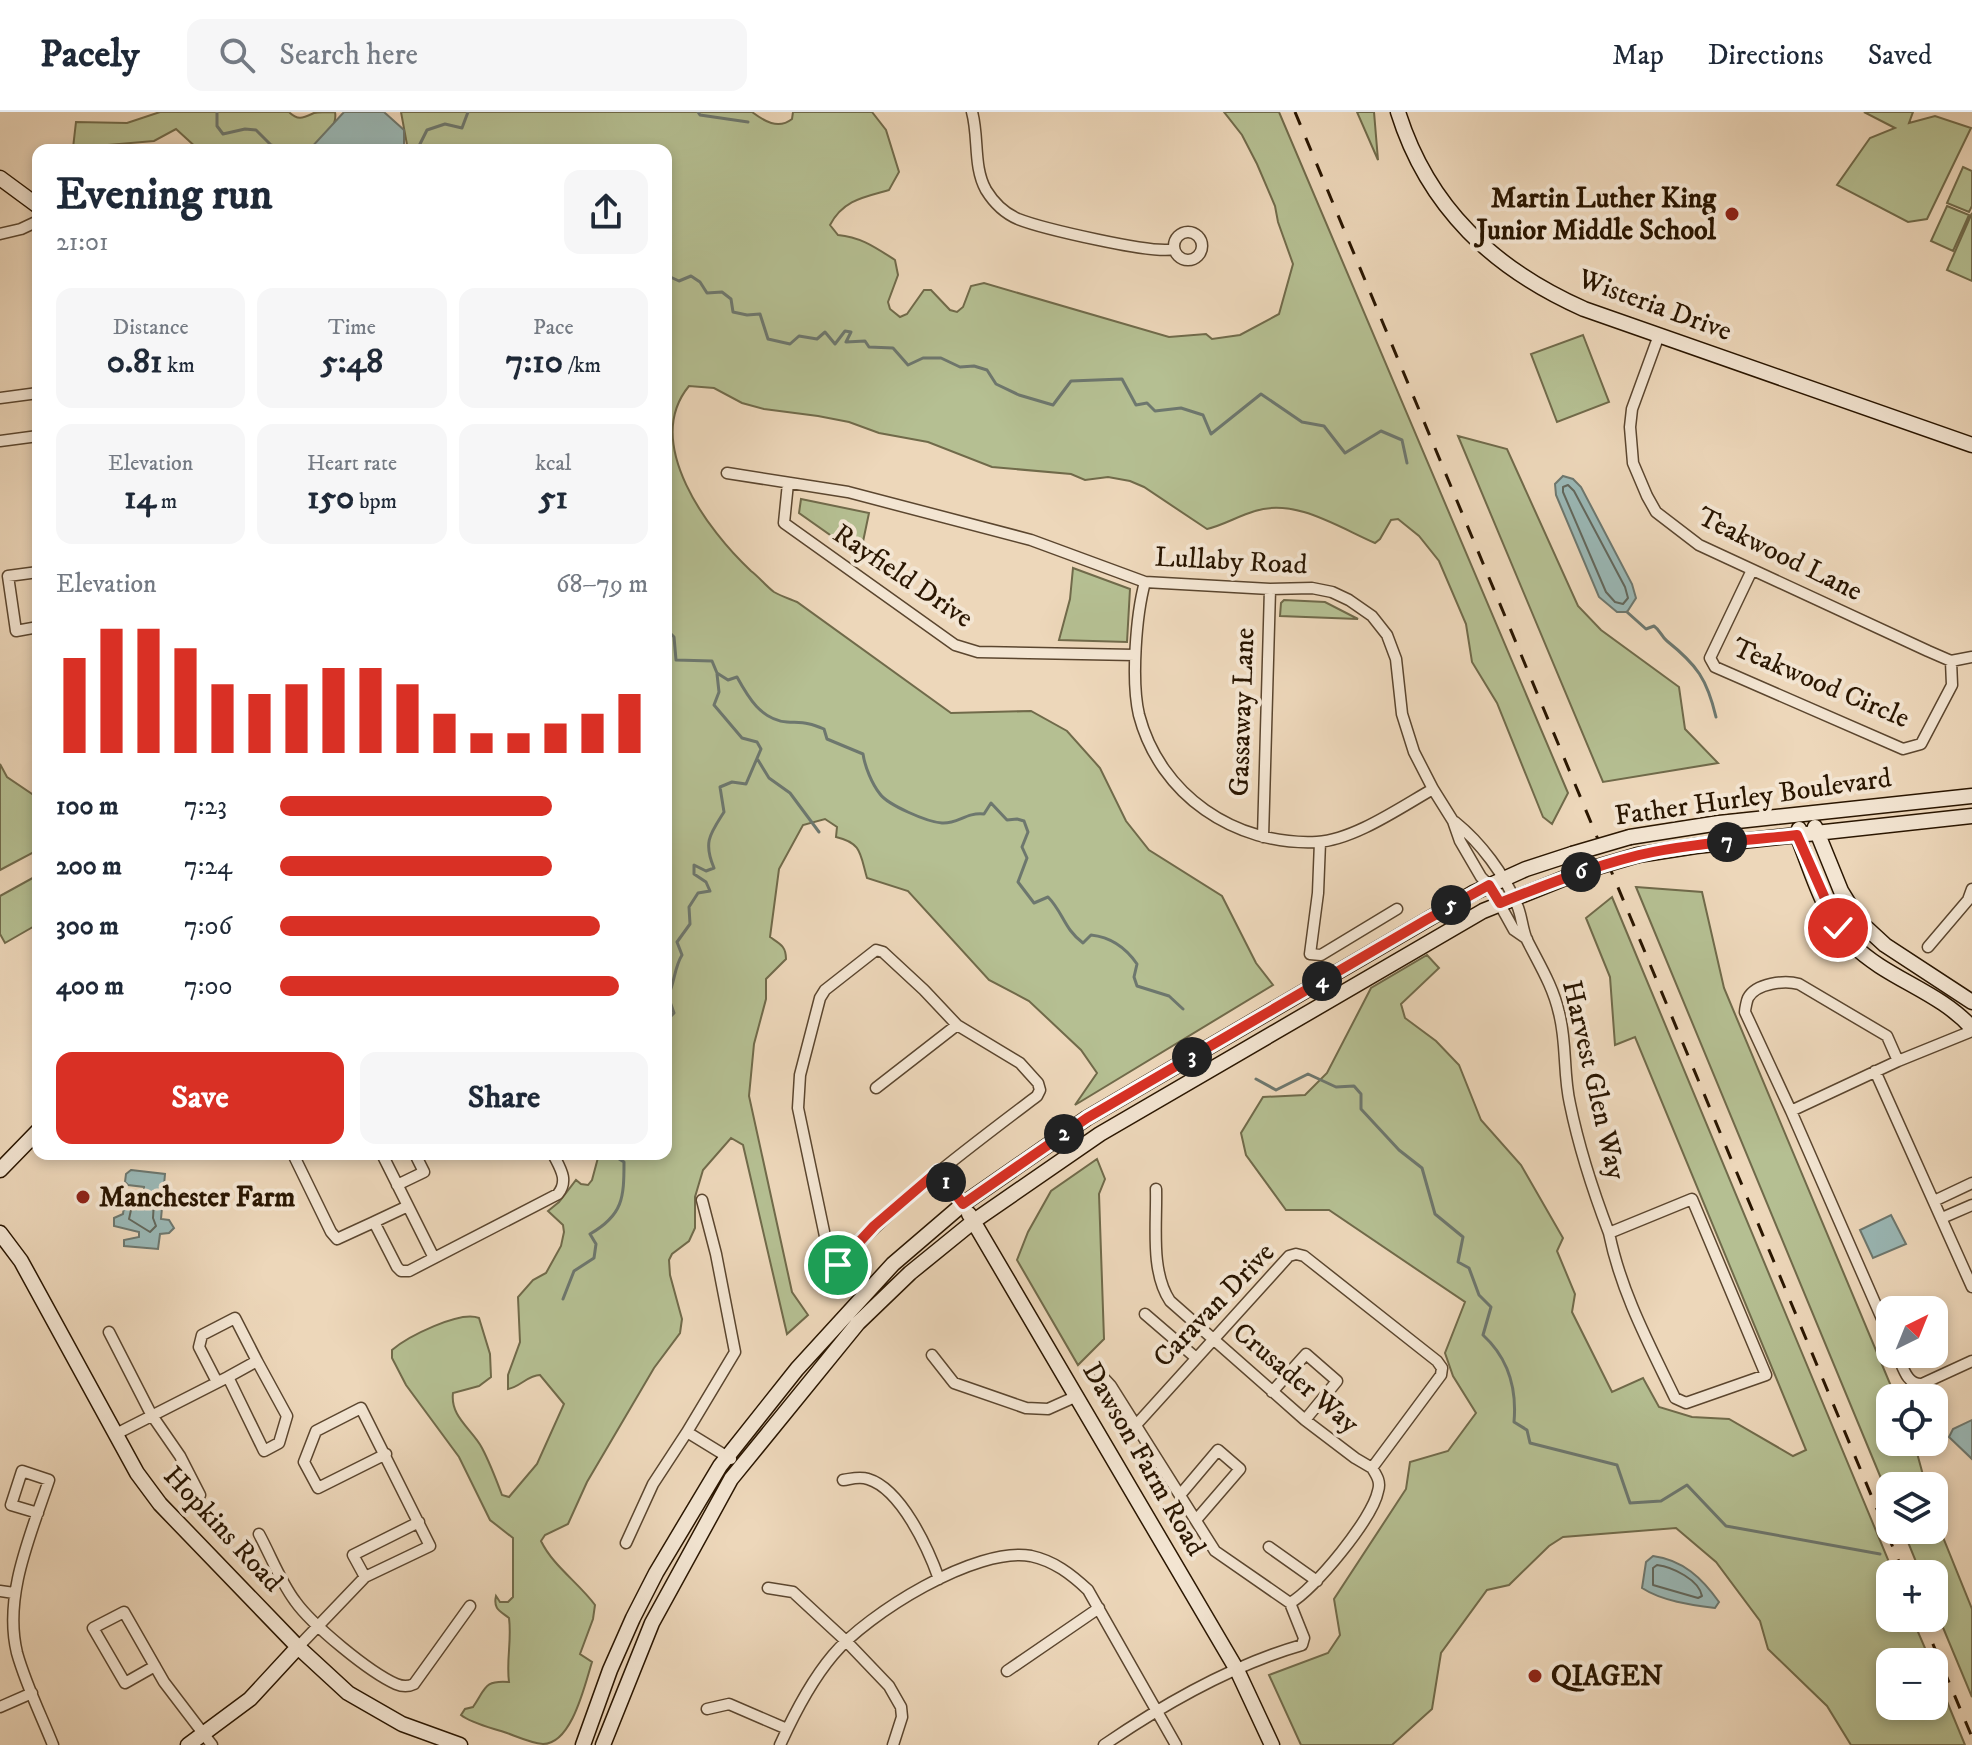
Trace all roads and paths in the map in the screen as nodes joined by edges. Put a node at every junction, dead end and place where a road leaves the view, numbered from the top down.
1 (972, 112) edge
2 (1398, 112) edge
3 (0, 178) edge
4 (32, 202) edge
5 (32, 224) edge
6 (0, 234) edge
7 (1174, 249) dead end
8 (1659, 335) junction
9 (32, 394) edge
10 (0, 398) edge
11 (32, 437) edge
12 (0, 441) edge
13 (1972, 445) edge
14 (727, 473) dead end
15 (788, 483) junction
16 (1752, 570) junction
17 (32, 573) edge
18 (1145, 582) junction
19 (1270, 589) junction
20 (32, 628) edge
21 (1135, 655) junction
22 (1972, 657) edge
23 (1951, 661) junction
24 (1433, 789) junction
25 (1972, 796) edge
26 (1805, 814) junction
27 (1972, 816) edge
28 (1453, 821) junction
29 (1819, 832) junction
30 (1797, 835) junction
31 (1263, 837) junction
32 (1320, 842) junction
33 (1496, 882) junction
34 (1971, 898) edge
35 (1506, 900) junction
36 (1397, 909) dead end
37 (1928, 947) dead end
38 (1972, 1002) edge
39 (957, 1025) junction
40 (1972, 1029) edge
41 (1898, 1061) junction
42 (1875, 1071) junction
43 (876, 1088) dead end
44 (1791, 1111) junction
45 (32, 1137) edge
46 (296, 1160) edge
47 (385, 1160) edge
48 (418, 1160) edge
49 (556, 1160) edge
50 (0, 1170) edge
51 (938, 1171) junction
52 (1972, 1183) edge
53 (397, 1185) junction
54 (1156, 1189) dead end
55 (702, 1200) dead end
56 (1934, 1201) junction
57 (963, 1204) junction
58 (1972, 1205) edge
59 (408, 1206) junction
60 (1942, 1218) junction
61 (974, 1221) junction
62 (374, 1222) junction
63 (0, 1233) edge
64 (1609, 1233) junction
65 (434, 1258) junction
66 (1972, 1287) edge
67 (1876, 1305) edge
68 (1145, 1314) dead end
69 (109, 1332) dead end
70 (1213, 1341) junction
71 (932, 1355) dead end
72 (1195, 1357) junction
73 (257, 1361) junction
74 (1972, 1361) edge
75 (1903, 1368) edge
76 (1100, 1374) dead end
77 (223, 1380) junction
78 (1272, 1392) junction
79 (1077, 1396) junction
80 (151, 1414) junction
81 (1305, 1420) junction
82 (1136, 1425) junction
83 (687, 1432) junction
84 (116, 1434) junction
85 (386, 1454) junction
86 (726, 1457) junction
87 (742, 1465) junction
88 (1372, 1468) junction
89 (843, 1480) dead end
90 (200, 1495) dead end
91 (1180, 1495) junction
92 (38, 1513) junction
93 (1196, 1520) junction
94 (419, 1522) junction
95 (259, 1534) dead end
96 (626, 1543) dead end
97 (1269, 1547) dead end
98 (365, 1577) junction
99 (939, 1579) junction
100 (1317, 1581) junction
101 (768, 1588) dead end
102 (0, 1591) edge
103 (14, 1593) junction
104 (1290, 1603) junction
105 (470, 1606) dead end
106 (1099, 1608) junction
107 (319, 1625) junction
108 (846, 1641) junction
109 (298, 1647) junction
110 (155, 1666) junction
111 (1237, 1670) junction
112 (1007, 1671) dead end
113 (32, 1693) junction
114 (0, 1707) edge
115 (707, 1709) dead end
116 (1158, 1711) junction
117 (787, 1729) junction
118 (208, 1740) edge
119 (53, 1745) edge
120 (188, 1745) edge
121 (460, 1745) edge
122 (583, 1745) edge
123 (603, 1745) edge
124 (780, 1745) edge
125 (893, 1745) edge
126 (1104, 1745) edge
127 (1176, 1745) edge
128 (1272, 1745) edge

1 - 7 street
2 - 8 main road, Wisteria Drive
3 - 4 main road
5 - 6 street
8 - 13 main road, Wisteria Drive
8 - 16 street, Teakwood Lane
9 - 10 street
11 - 12 street
14 - 15 street, Lullaby Road
15 - 18 street, Lullaby Road
15 - 21 street, Rayfield Drive
16 - 23 street, Teakwood Lane
16 - 23 street, Teakwood Circle
17 - 20 street
18 - 19 street, Lullaby Road
18 - 21 street
19 - 24 street, Lullaby Road
19 - 31 street, Gassaway Lane
21 - 31 street
22 - 23 street
24 - 28 street, Lullaby Road
24 - 32 street
25 - 26 main road, Father Hurley Boulevard
26 - 29 main road
26 - 30 main road
26 - 33 main road, Father Hurley Boulevard, bridge
27 - 29 main road, Father Hurley Boulevard
28 - 33 street, Lullaby Road
28 - 33 street, Lullaby Road
29 - 30 main road, Father Hurley Boulevard
29 - 38 main road
30 - 35 main road, Father Hurley Boulevard, bridge
30 - 40 main road
31 - 32 street
32 - 36 street
33 - 35 street, Harvest Glen Way
33 - 57 main road, Father Hurley Boulevard
34 - 37 street
35 - 61 main road, Father Hurley Boulevard
35 - 64 street, Harvest Glen Way
39 - 43 street
39 - 51 street
39 - 51 street
40 - 41 street
41 - 42 street
41 - 44 street
42 - 44 street
42 - 56 street
44 - 67 street
45 - 50 main road
46 - 62 street
47 - 53 street
48 - 53 street
49 - 65 street
51 - 57 street
52 - 56 street
53 - 59 street
54 - 70 street, Crusader Way
55 - 83 street
56 - 60 street
57 - 61 main road, Dawson Farm Road
57 - 86 main road, Father Hurley Boulevard
58 - 60 street
59 - 62 street
59 - 65 street
60 - 66 street
61 - 79 main road, Dawson Farm Road
61 - 87 main road, Father Hurley Boulevard
62 - 65 street
63 - 84 main road, Hopkins Road
64 - 64 street, Harvest Glen Way
68 - 72 street
69 - 80 street
70 - 72 street, Caravan Drive
70 - 78 street, Crusader Way
70 - 88 street, Caravan Drive
71 - 79 street
72 - 82 street, Caravan Drive
73 - 77 street
73 - 77 street
73 - 77 street
74 - 75 street
76 - 82 street
77 - 80 street
78 - 81 street, Crusader Way
78 - 81 street
79 - 111 main road, Dawson Farm Road
80 - 84 street
80 - 90 street
81 - 88 street, Crusader Way
82 - 91 street
83 - 86 street
83 - 96 street
84 - 109 main road, Hopkins Road
85 - 85 street
85 - 94 street
86 - 87 street
86 - 122 main road, Father Hurley Boulevard
87 - 123 main road, Father Hurley Boulevard
88 - 100 street
89 - 99 street
91 - 93 street
91 - 93 street
92 - 92 street
92 - 103 street
93 - 104 street
94 - 98 street
94 - 98 street
95 - 107 street
97 - 100 street
98 - 107 street
99 - 106 street
99 - 108 street
100 - 104 street
101 - 108 street
102 - 103 street
103 - 113 street
104 - 111 street
105 - 107 street
106 - 112 street
106 - 116 street
107 - 109 street
108 - 117 street
108 - 125 street
109 - 118 main road
109 - 121 main road, Hopkins Road
110 - 110 street
110 - 118 street
111 - 116 street
111 - 128 main road, Dawson Farm Road
113 - 114 street
113 - 119 street
115 - 117 street
116 - 126 street
116 - 127 street
117 - 124 street
118 - 120 main road

